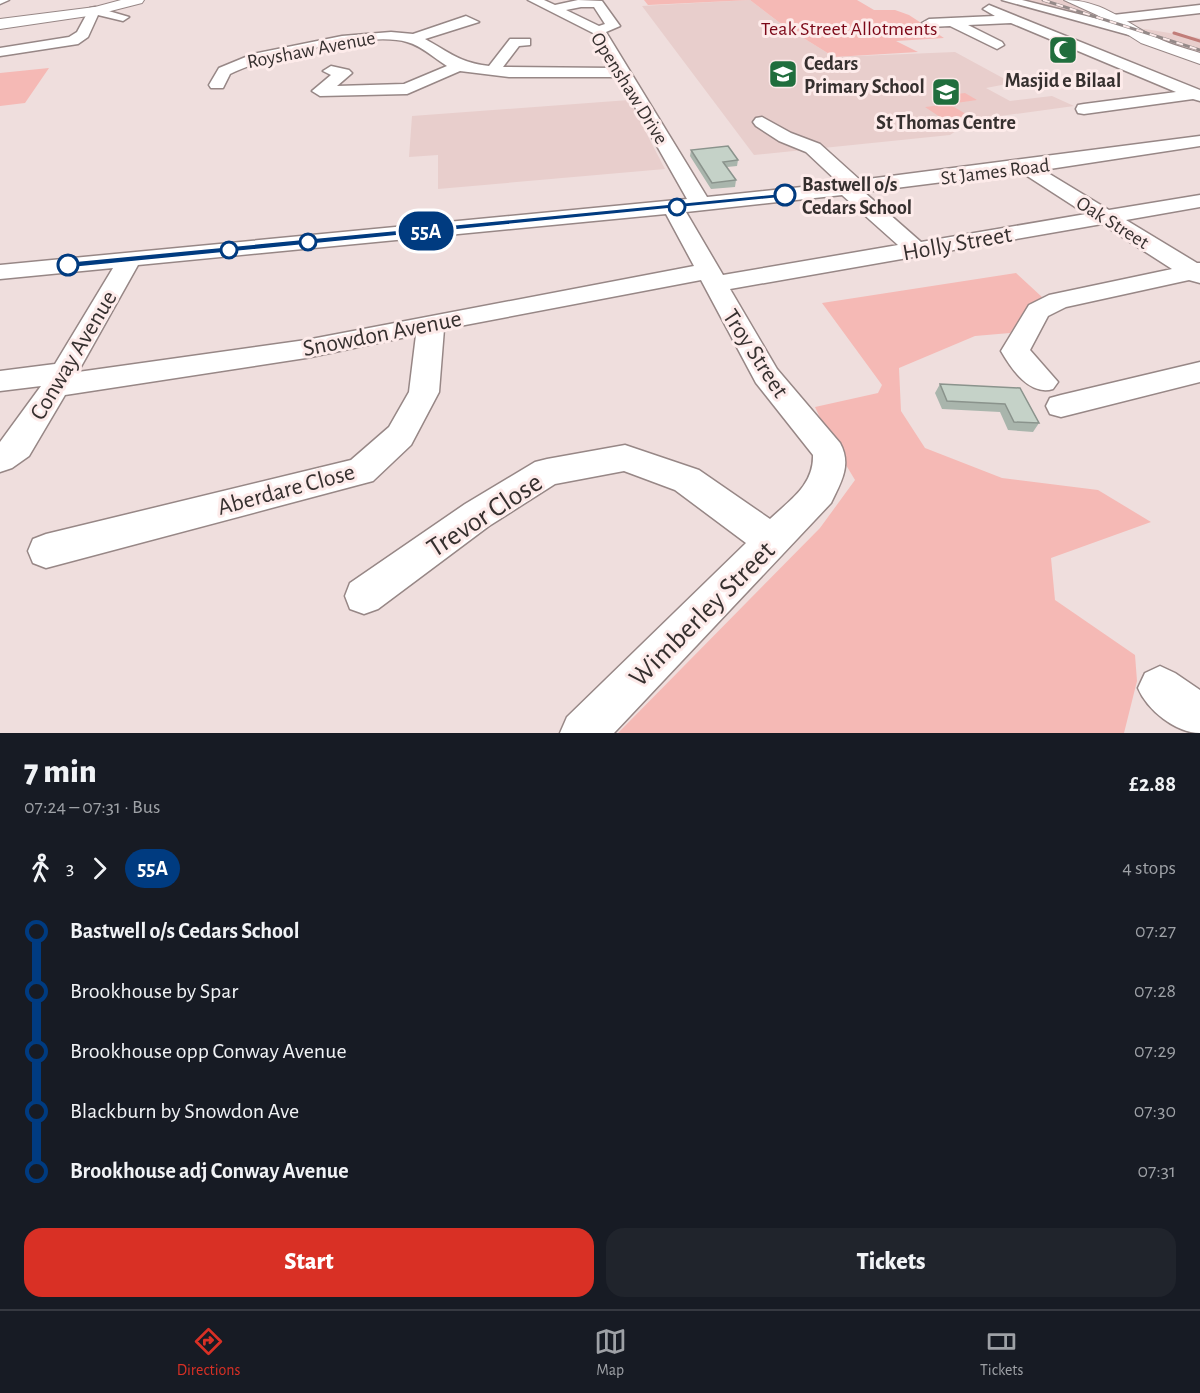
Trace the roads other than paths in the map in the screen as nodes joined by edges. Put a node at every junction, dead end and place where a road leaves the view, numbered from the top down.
1 (137, 0) edge
2 (534, 0) edge
3 (1008, 0) edge
4 (1071, 0) edge
5 (554, 9) junction
6 (989, 9) dead end
7 (1200, 9) edge
8 (94, 11) junction
9 (123, 17) dead end
10 (1013, 19) junction
11 (1113, 19) junction
12 (473, 22) dead end
13 (952, 22) junction
14 (929, 23) dead end
15 (0, 24) edge
16 (598, 30) junction
17 (1129, 31) junction
18 (413, 39) junction
19 (525, 42) dead end
20 (997, 45) dead end
21 (0, 52) edge
22 (1155, 56) dead end
23 (1200, 59) edge
24 (1116, 60) junction
25 (459, 66) junction
26 (331, 71) dead end
27 (493, 71) junction
28 (623, 72) junction
29 (218, 85) dead end
30 (1198, 95) edge
31 (1084, 110) dead end
32 (762, 122) dead end
33 (1200, 141) edge
34 (1027, 168) junction
35 (852, 188) junction
36 (1200, 201) edge
37 (701, 205) junction
38 (673, 207) junction
39 (1105, 217) junction
40 (917, 250) junction
41 (130, 259) junction
42 (0, 272) edge
43 (1197, 272) edge
44 (711, 278) junction
45 (431, 323) junction
46 (1200, 372) edge
47 (59, 380) junction
48 (0, 381) edge
49 (1043, 382) dead end
50 (1061, 406) dead end
51 (9, 453) edge
52 (819, 493) joint
53 (772, 541) junction
54 (46, 551) dead end
55 (364, 596) dead end
56 (1160, 688) dead end
57 (1200, 716) edge
58 (583, 733) edge

1 - 8 main road
2 - 5 street, Openshaw Drive
3 - 17 street
4 - 11 main road
5 - 16 street, Openshaw Drive
5 - 16 street
6 - 10 street
7 - 11 street
8 - 9 street
8 - 15 main road
8 - 21 street
10 - 13 street
10 - 24 street
11 - 17 main road
12 - 18 street
13 - 14 street
13 - 20 street
16 - 28 street, Openshaw Drive
17 - 23 main road
18 - 25 street, Royshaw Avenue
18 - 29 street, Royshaw Avenue
19 - 27 street
22 - 24 street
24 - 30 street
25 - 26 street
25 - 27 street, Royshaw Avenue
27 - 28 street, Royshaw Avenue
28 - 37 street, Openshaw Drive
30 - 31 street
32 - 35 street
33 - 34 street, St James Road
34 - 35 street, St James Road
34 - 39 street, Oak Street
35 - 37 street, St James Road
35 - 40 street
36 - 39 street, Holly Street
37 - 38 street, St James Road
38 - 41 street, St James Road
38 - 44 street, Troy Street
39 - 40 street, Holly Street
39 - 43 street, Oak Street
40 - 44 street, Holly Street
41 - 42 street, St James Road
41 - 47 street, Conway Avenue
43 - 49 street
44 - 45 street, Snowdon Avenue
44 - 52 street, Troy Street
45 - 47 street, Snowdon Avenue
45 - 54 street, Aberdare Close
46 - 50 street
47 - 48 street, Snowdon Avenue
47 - 51 street, Conway Avenue
52 - 53 street, Wimberley Street
53 - 55 street, Trevor Close
53 - 58 street, Wimberley Street
56 - 57 street

